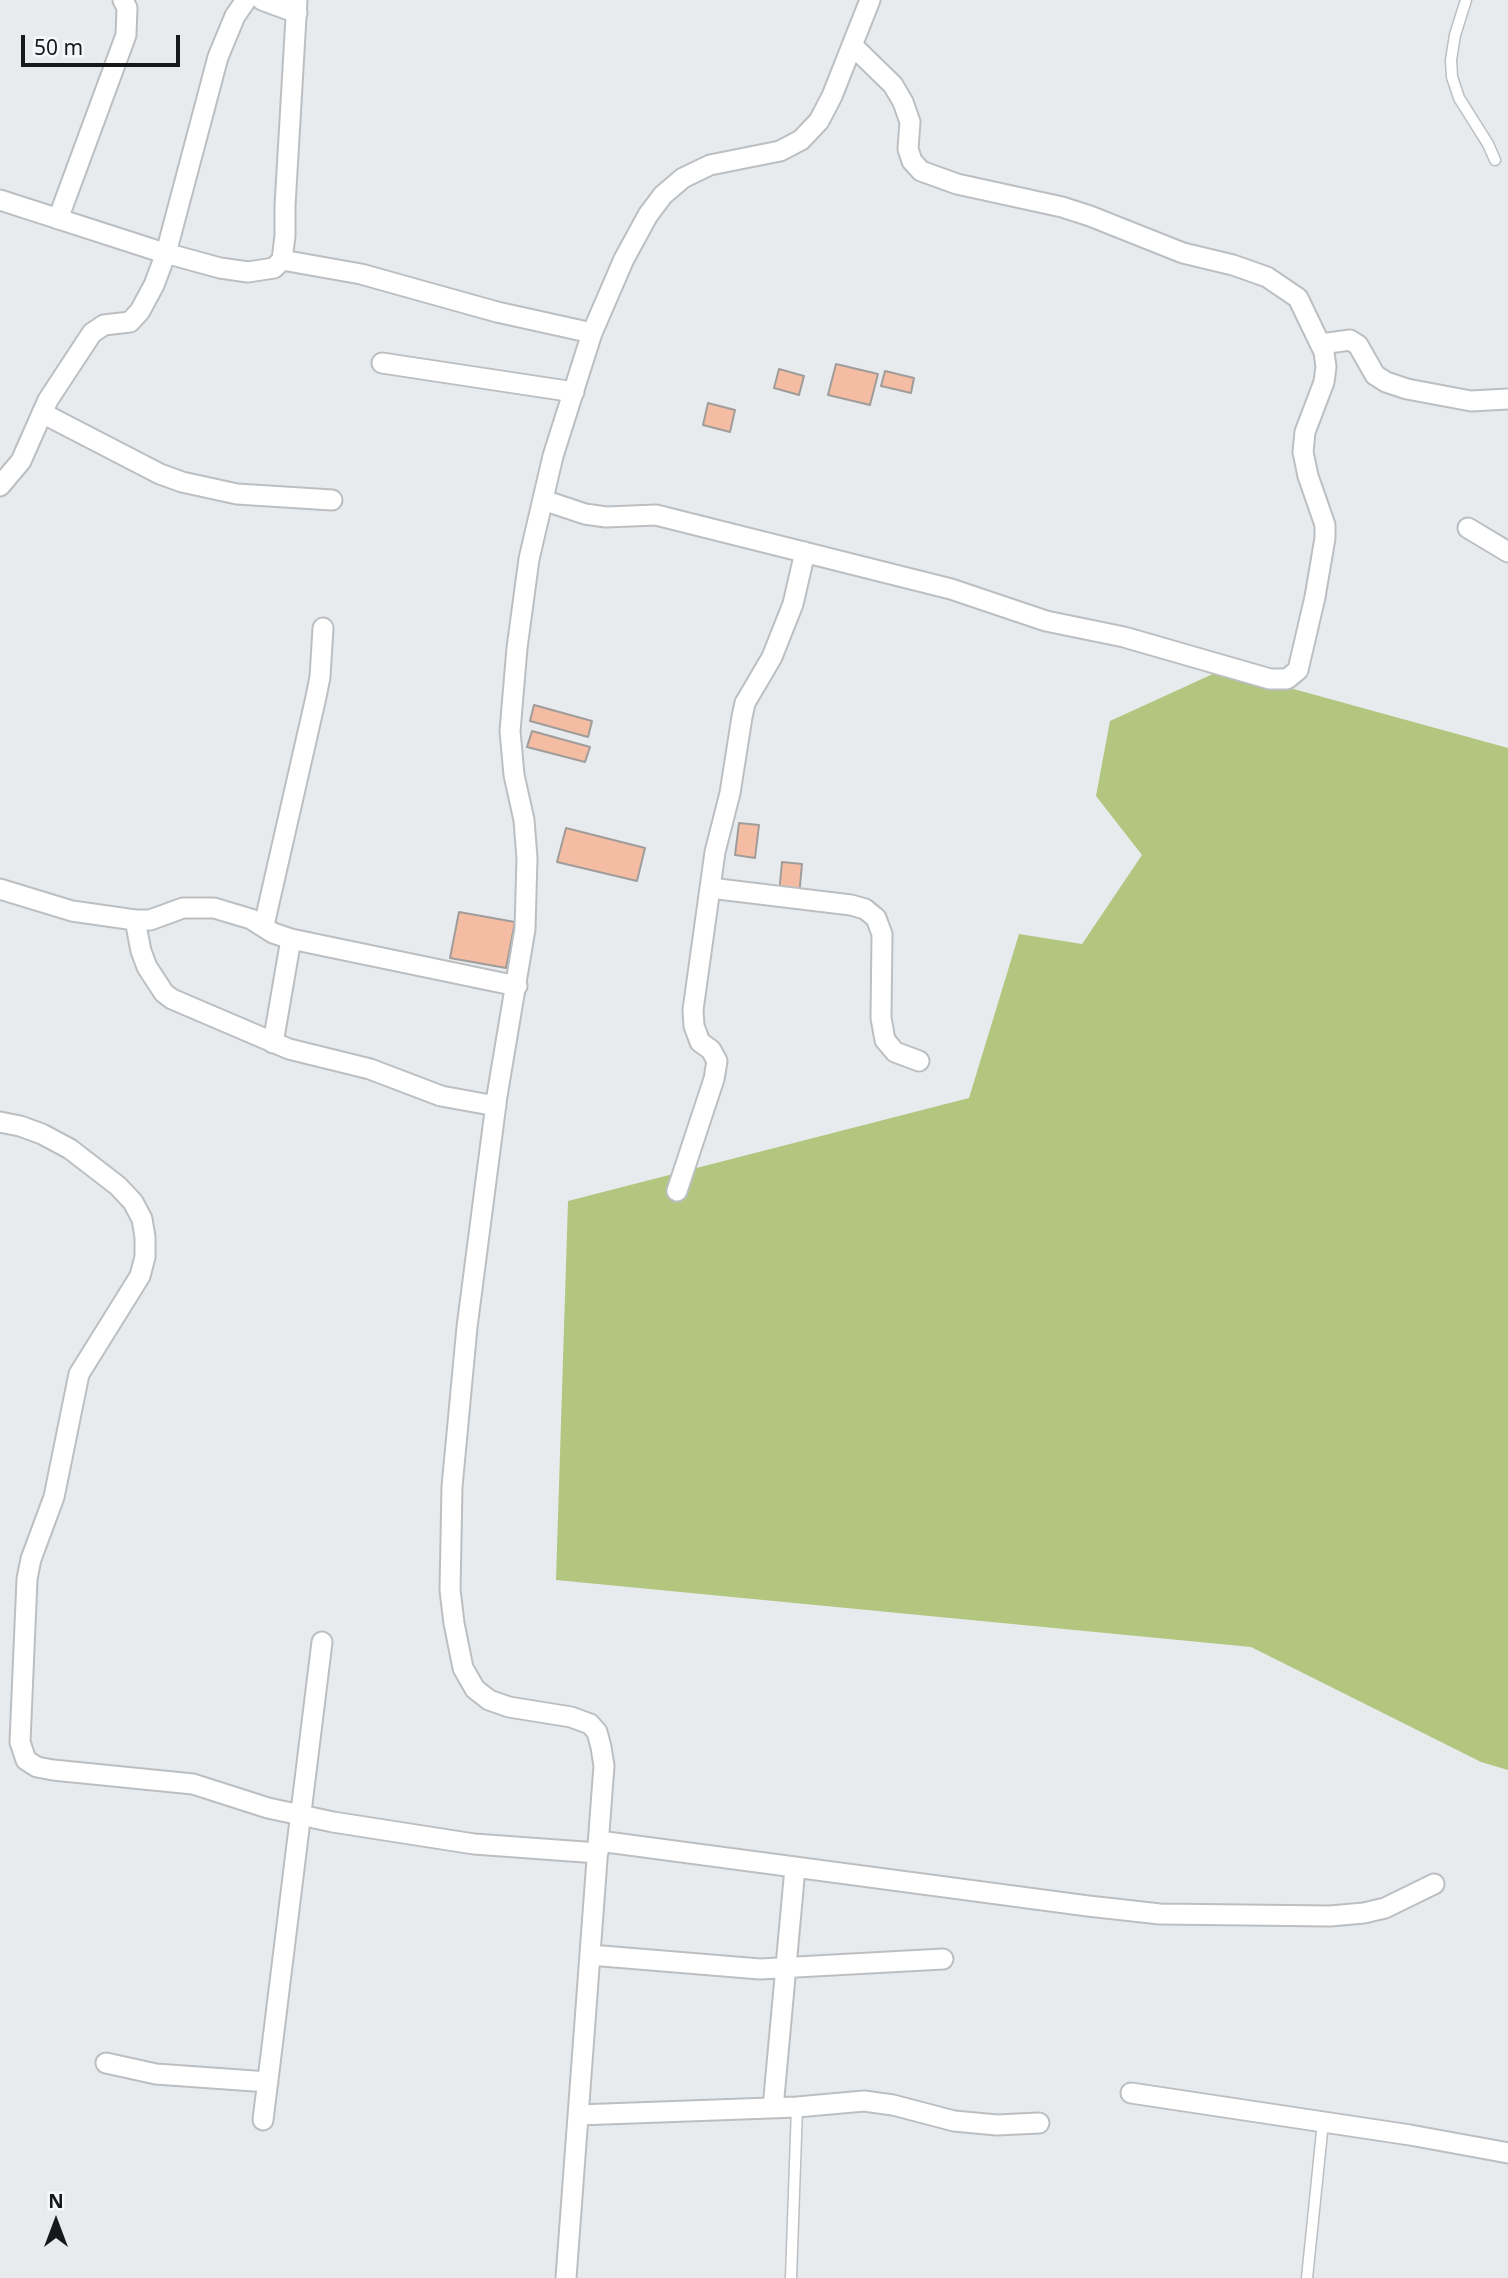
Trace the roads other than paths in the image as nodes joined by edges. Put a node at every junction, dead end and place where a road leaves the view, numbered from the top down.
1 (123, 0) edge
2 (246, 0) edge
3 (262, 0) edge
4 (870, 0) edge
5 (1466, 0) edge
6 (297, 6) edge
7 (853, 46) junction
8 (1495, 160) dead end
9 (0, 200) edge
10 (58, 219) junction
11 (166, 253) junction
12 (282, 260) junction
13 (593, 333) junction
14 (1321, 344) junction
15 (382, 363) dead end
16 (574, 392) junction
17 (1508, 399) edge
18 (42, 413) junction
19 (0, 486) edge
20 (332, 500) dead end
21 (543, 500) junction
22 (1468, 528) dead end
23 (805, 552) junction
24 (1508, 552) edge
25 (323, 628) dead end
26 (709, 888) junction
27 (0, 889) edge
28 (135, 920) junction
29 (264, 925) junction
30 (291, 939) junction
31 (517, 986) junction
32 (273, 1043) junction
33 (919, 1061) dead end
34 (496, 1106) junction
35 (0, 1122) edge
36 (677, 1191) dead end
37 (322, 1642) dead end
38 (300, 1815) junction
39 (598, 1847) junction
40 (795, 1868) junction
41 (1434, 1884) dead end
42 (590, 1955) junction
43 (943, 1959) dead end
44 (786, 1968) junction
45 (106, 2063) dead end
46 (268, 2082) junction
47 (1131, 2093) dead end
48 (797, 2107) junction
49 (773, 2108) junction
50 (578, 2115) junction
51 (263, 2120) dead end
52 (1323, 2122) junction
53 (1039, 2123) dead end
54 (1508, 2153) edge
55 (566, 2278) edge
56 (791, 2278) edge
57 (1307, 2278) edge

1 - 10 street
2 - 11 street
3 - 6 street
4 - 7 street
5 - 8 lane
6 - 12 street
7 - 13 street
7 - 14 street
9 - 10 street
10 - 11 street
11 - 12 street
11 - 18 street
12 - 13 street
13 - 16 street
14 - 17 street
14 - 23 street
15 - 16 street
16 - 21 street
18 - 19 street
18 - 20 street
21 - 23 street
21 - 31 street
22 - 24 street
23 - 26 street
25 - 29 street
26 - 33 street
26 - 36 street
27 - 28 street
28 - 29 street
28 - 32 street
29 - 30 street
30 - 31 street
30 - 32 street
31 - 34 street
32 - 34 street
34 - 39 street
35 - 38 street
37 - 38 street
38 - 39 street
38 - 46 street
39 - 40 street
39 - 42 street
40 - 41 street
40 - 44 street
42 - 44 street
42 - 50 street
43 - 44 street
44 - 49 street
45 - 46 street
46 - 51 street
47 - 52 street
48 - 49 street
48 - 53 street
48 - 56 lane
49 - 50 street
50 - 55 street
52 - 54 street
52 - 57 lane

